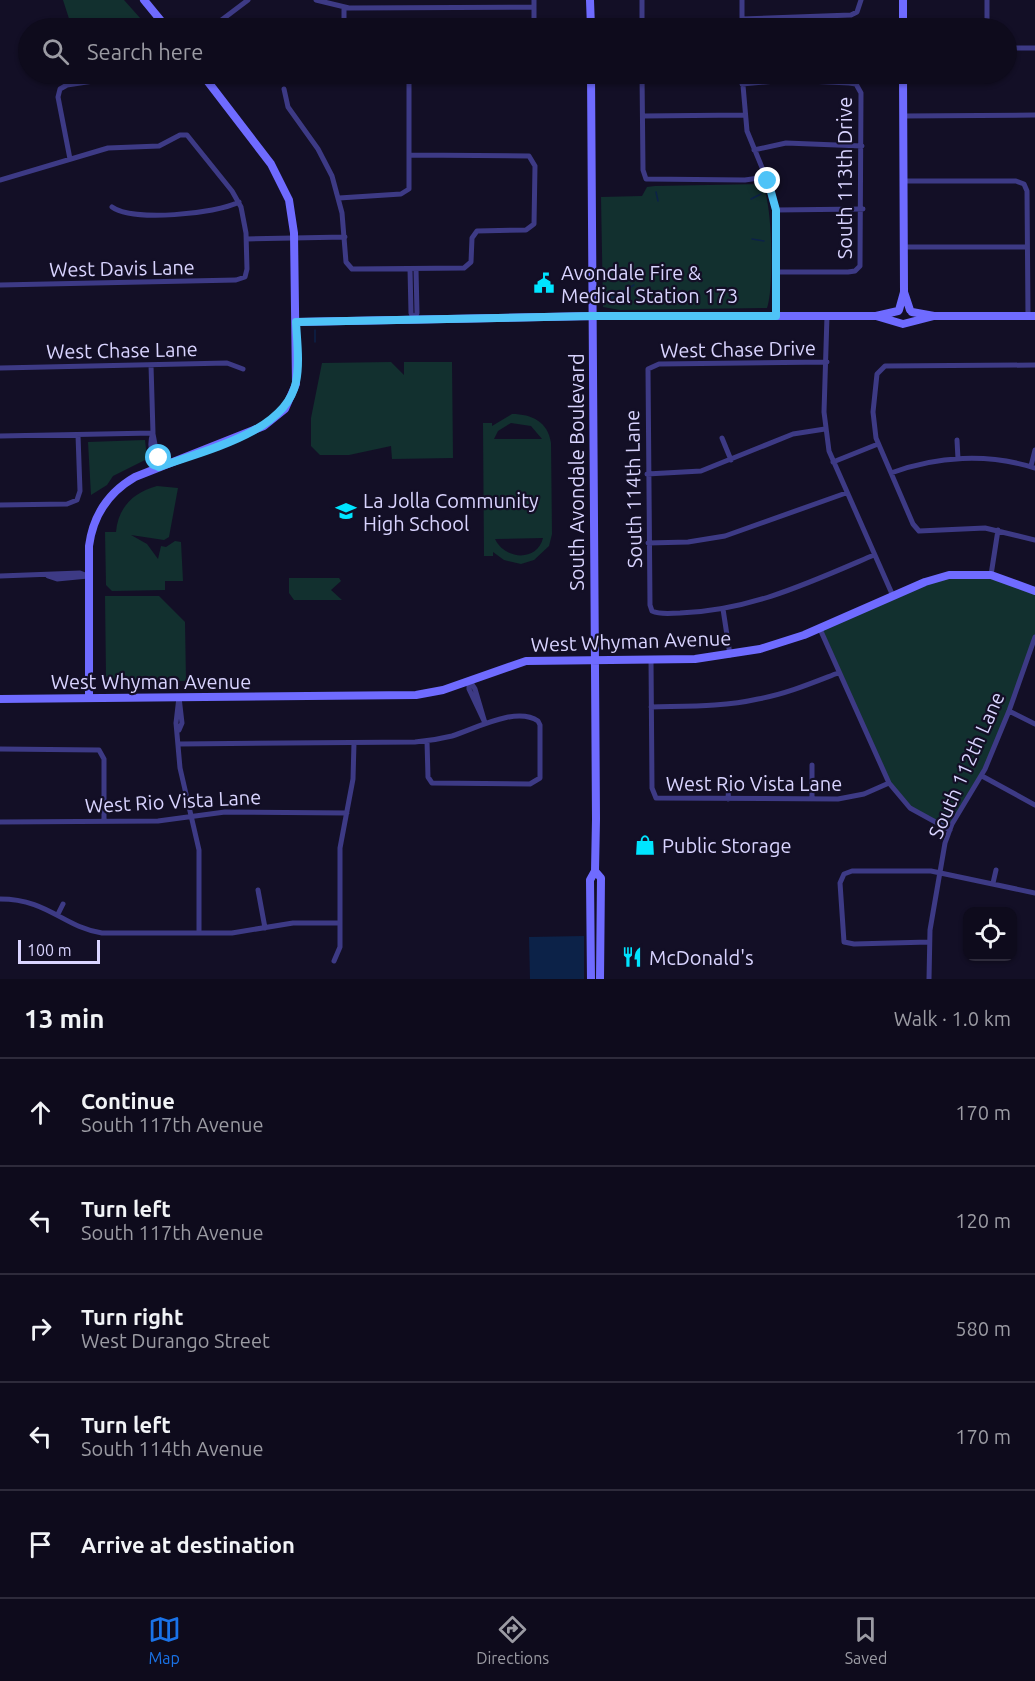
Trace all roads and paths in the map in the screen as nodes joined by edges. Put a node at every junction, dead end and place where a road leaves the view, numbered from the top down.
1 (144, 0) edge
2 (248, 0) edge
3 (316, 0) edge
4 (387, 0) edge
5 (590, 0) edge
6 (642, 0) edge
7 (742, 0) edge
8 (861, 0) edge
9 (903, 0) edge
10 (987, 0) edge
11 (534, 3) edge
12 (344, 7) junction
13 (387, 8) junction
14 (159, 18) edge
15 (224, 18) edge
16 (344, 18) edge
17 (591, 18) edge
18 (642, 18) edge
19 (742, 18) edge
20 (768, 18) edge
21 (903, 18) edge
22 (987, 18) edge
23 (1017, 48) edge
24 (1035, 48) edge
25 (74, 84) edge
26 (210, 84) edge
27 (409, 84) edge
28 (591, 84) edge
29 (642, 84) edge
30 (742, 84) edge
31 (854, 84) edge
32 (903, 84) edge
33 (284, 89) dead end
34 (744, 115) junction
35 (1035, 115) edge
36 (643, 116) junction
37 (903, 116) junction
38 (862, 146) junction
39 (754, 150) junction
40 (410, 155) junction
41 (70, 159) junction
42 (766, 177) junction
43 (0, 180) edge
44 (903, 181) junction
45 (339, 198) junction
46 (239, 202) junction
47 (111, 207) dead end
48 (863, 208) junction
49 (776, 210) junction
50 (345, 237) junction
51 (294, 238) junction
52 (247, 239) junction
53 (904, 247) junction
54 (1027, 247) junction
55 (413, 269) junction
56 (776, 272) junction
57 (0, 285) edge
58 (904, 292) junction
59 (911, 311) junction
60 (592, 316) junction
61 (776, 316) junction
62 (827, 316) junction
63 (934, 316) junction
64 (1032, 316) edge
65 (896, 317) junction
66 (414, 320) junction
67 (296, 322) junction
68 (827, 362) junction
69 (151, 365) junction
70 (1035, 365) edge
71 (650, 366) joint
72 (0, 368) edge
73 (243, 369) dead end
74 (825, 429) junction
75 (153, 434) junction
76 (78, 435) junction
77 (0, 436) edge
78 (722, 438) dead end
79 (957, 440) dead end
80 (878, 444) junction
81 (1035, 450) edge
82 (958, 459) junction
83 (731, 460) junction
84 (833, 462) junction
85 (159, 467) junction
86 (1033, 467) edge
87 (891, 473) junction
88 (647, 474) junction
89 (846, 493) junction
90 (0, 506) edge
91 (998, 530) junction
92 (1035, 540) edge
93 (648, 543) junction
94 (874, 555) junction
95 (0, 576) edge
96 (88, 576) junction
97 (991, 576) junction
98 (1035, 591) edge
99 (893, 596) junction
100 (723, 609) junction
101 (820, 629) junction
102 (1035, 637) edge
103 (1033, 645) edge
104 (730, 655) junction
105 (651, 659) junction
106 (594, 660) junction
107 (838, 673) junction
108 (469, 680) junction
109 (179, 697) junction
110 (89, 698) junction
111 (0, 699) edge
112 (651, 706) junction
113 (1010, 711) junction
114 (485, 723) junction
115 (1035, 724) edge
116 (427, 741) junction
117 (354, 742) junction
118 (179, 744) junction
119 (0, 749) edge
120 (812, 765) dead end
121 (982, 776) junction
122 (729, 782) dead end
123 (889, 783) junction
124 (728, 799) junction
125 (812, 799) junction
126 (1035, 805) edge
127 (347, 813) junction
128 (191, 816) junction
129 (104, 821) junction
130 (0, 822) edge
131 (950, 830) junction
132 (996, 870) dead end
133 (595, 871) junction
134 (939, 872) junction
135 (993, 883) junction
136 (258, 890) dead end
137 (1035, 893) edge
138 (0, 899) edge
139 (63, 904) dead end
140 (58, 914) junction
141 (340, 923) junction
142 (265, 928) junction
143 (199, 933) junction
144 (929, 942) junction
145 (334, 961) dead end
146 (591, 979) edge
147 (600, 979) edge
148 (929, 979) edge

1 - 14 street
2 - 15 street
3 - 12 street
4 - 13 street
5 - 17 street
6 - 18 street
7 - 19 street
8 - 20 street
9 - 21 street
10 - 22 street
11 - 13 street
12 - 13 street
12 - 16 street
23 - 24 street
25 - 41 street
26 - 51 street
27 - 40 street
28 - 60 street, South Avondale Boulevard
29 - 36 street
30 - 34 street
31 - 38 street, South 113th Drive
32 - 37 street
33 - 45 street
34 - 36 street
34 - 39 street
35 - 37 street
36 - 42 street
37 - 44 street
38 - 39 street
38 - 48 street, South 113th Drive
39 - 42 street
40 - 45 street
40 - 55 street
41 - 43 street
41 - 46 street
42 - 49 street
44 - 53 street
44 - 54 street
45 - 50 street
46 - 47 street
46 - 52 street
48 - 49 street
48 - 56 street, South 113th Drive
49 - 56 street
50 - 51 street
50 - 55 street
51 - 52 street
51 - 67 street
52 - 57 street, West Davis Lane
53 - 54 street
53 - 58 street
54 - 64 street
55 - 66 street
56 - 61 street
58 - 59 street
58 - 65 street
59 - 63 street
59 - 65 street
59 - 65 street
60 - 61 street
60 - 66 street
60 - 106 street, South Avondale Boulevard
61 - 62 street
62 - 65 street
62 - 68 street
63 - 64 street
63 - 65 street
66 - 67 street
67 - 85 street
68 - 71 street, West Chase Drive
68 - 74 street
69 - 72 street, West Chase Lane
69 - 73 street, West Chase Lane
69 - 75 street
70 - 80 street
71 - 88 street, South 114th Lane
74 - 83 street
74 - 84 street
75 - 76 street
75 - 85 street
76 - 77 street
76 - 90 street
78 - 83 street
79 - 82 street
80 - 84 street
80 - 87 street
81 - 86 street
82 - 86 street
82 - 87 street
83 - 88 street
84 - 89 street
85 - 96 street
87 - 91 street
88 - 93 street, South 114th Lane
89 - 93 street
89 - 94 street
91 - 92 street
91 - 97 street
93 - 100 street, South 114th Lane
94 - 99 street
94 - 100 street
95 - 96 street
96 - 110 street
97 - 98 street, West Whyman Avenue
97 - 99 street, West Whyman Avenue
99 - 101 street, West Whyman Avenue
100 - 104 street
101 - 104 street, West Whyman Avenue
101 - 107 street
102 - 103 street, South 112th Lane
103 - 113 street, South 112th Lane
104 - 105 street, West Whyman Avenue
105 - 106 street, West Whyman Avenue
105 - 112 street
106 - 108 street, West Whyman Avenue
106 - 133 street, South Avondale Boulevard
107 - 112 street
107 - 123 street
108 - 109 street, West Whyman Avenue
108 - 114 street
109 - 110 street, West Whyman Avenue
109 - 118 street
110 - 111 street, West Whyman Avenue
112 - 124 street, West Rio Vista Lane
113 - 115 street
113 - 121 street, South 112th Lane
114 - 116 street
114 - 116 street
116 - 117 street
117 - 118 street
117 - 127 street
118 - 128 street
119 - 129 street
120 - 125 street
121 - 126 street
121 - 131 street, South 112th Lane
122 - 124 street
123 - 125 street, West Rio Vista Lane
123 - 131 street
124 - 125 street, West Rio Vista Lane
127 - 128 street, West Rio Vista Lane
127 - 141 street
128 - 129 street, West Rio Vista Lane
128 - 143 street
129 - 130 street, West Rio Vista Lane
131 - 134 street, South 112th Lane
132 - 135 street
133 - 146 street, South Avondale Boulevard
133 - 147 street, South Avondale Boulevard
134 - 135 street
134 - 144 street, South 112th Lane
134 - 144 street
135 - 137 street
136 - 142 street
138 - 140 street
139 - 140 street
140 - 143 street
141 - 142 street
141 - 145 street
142 - 143 street
144 - 148 street, South 112th Lane

